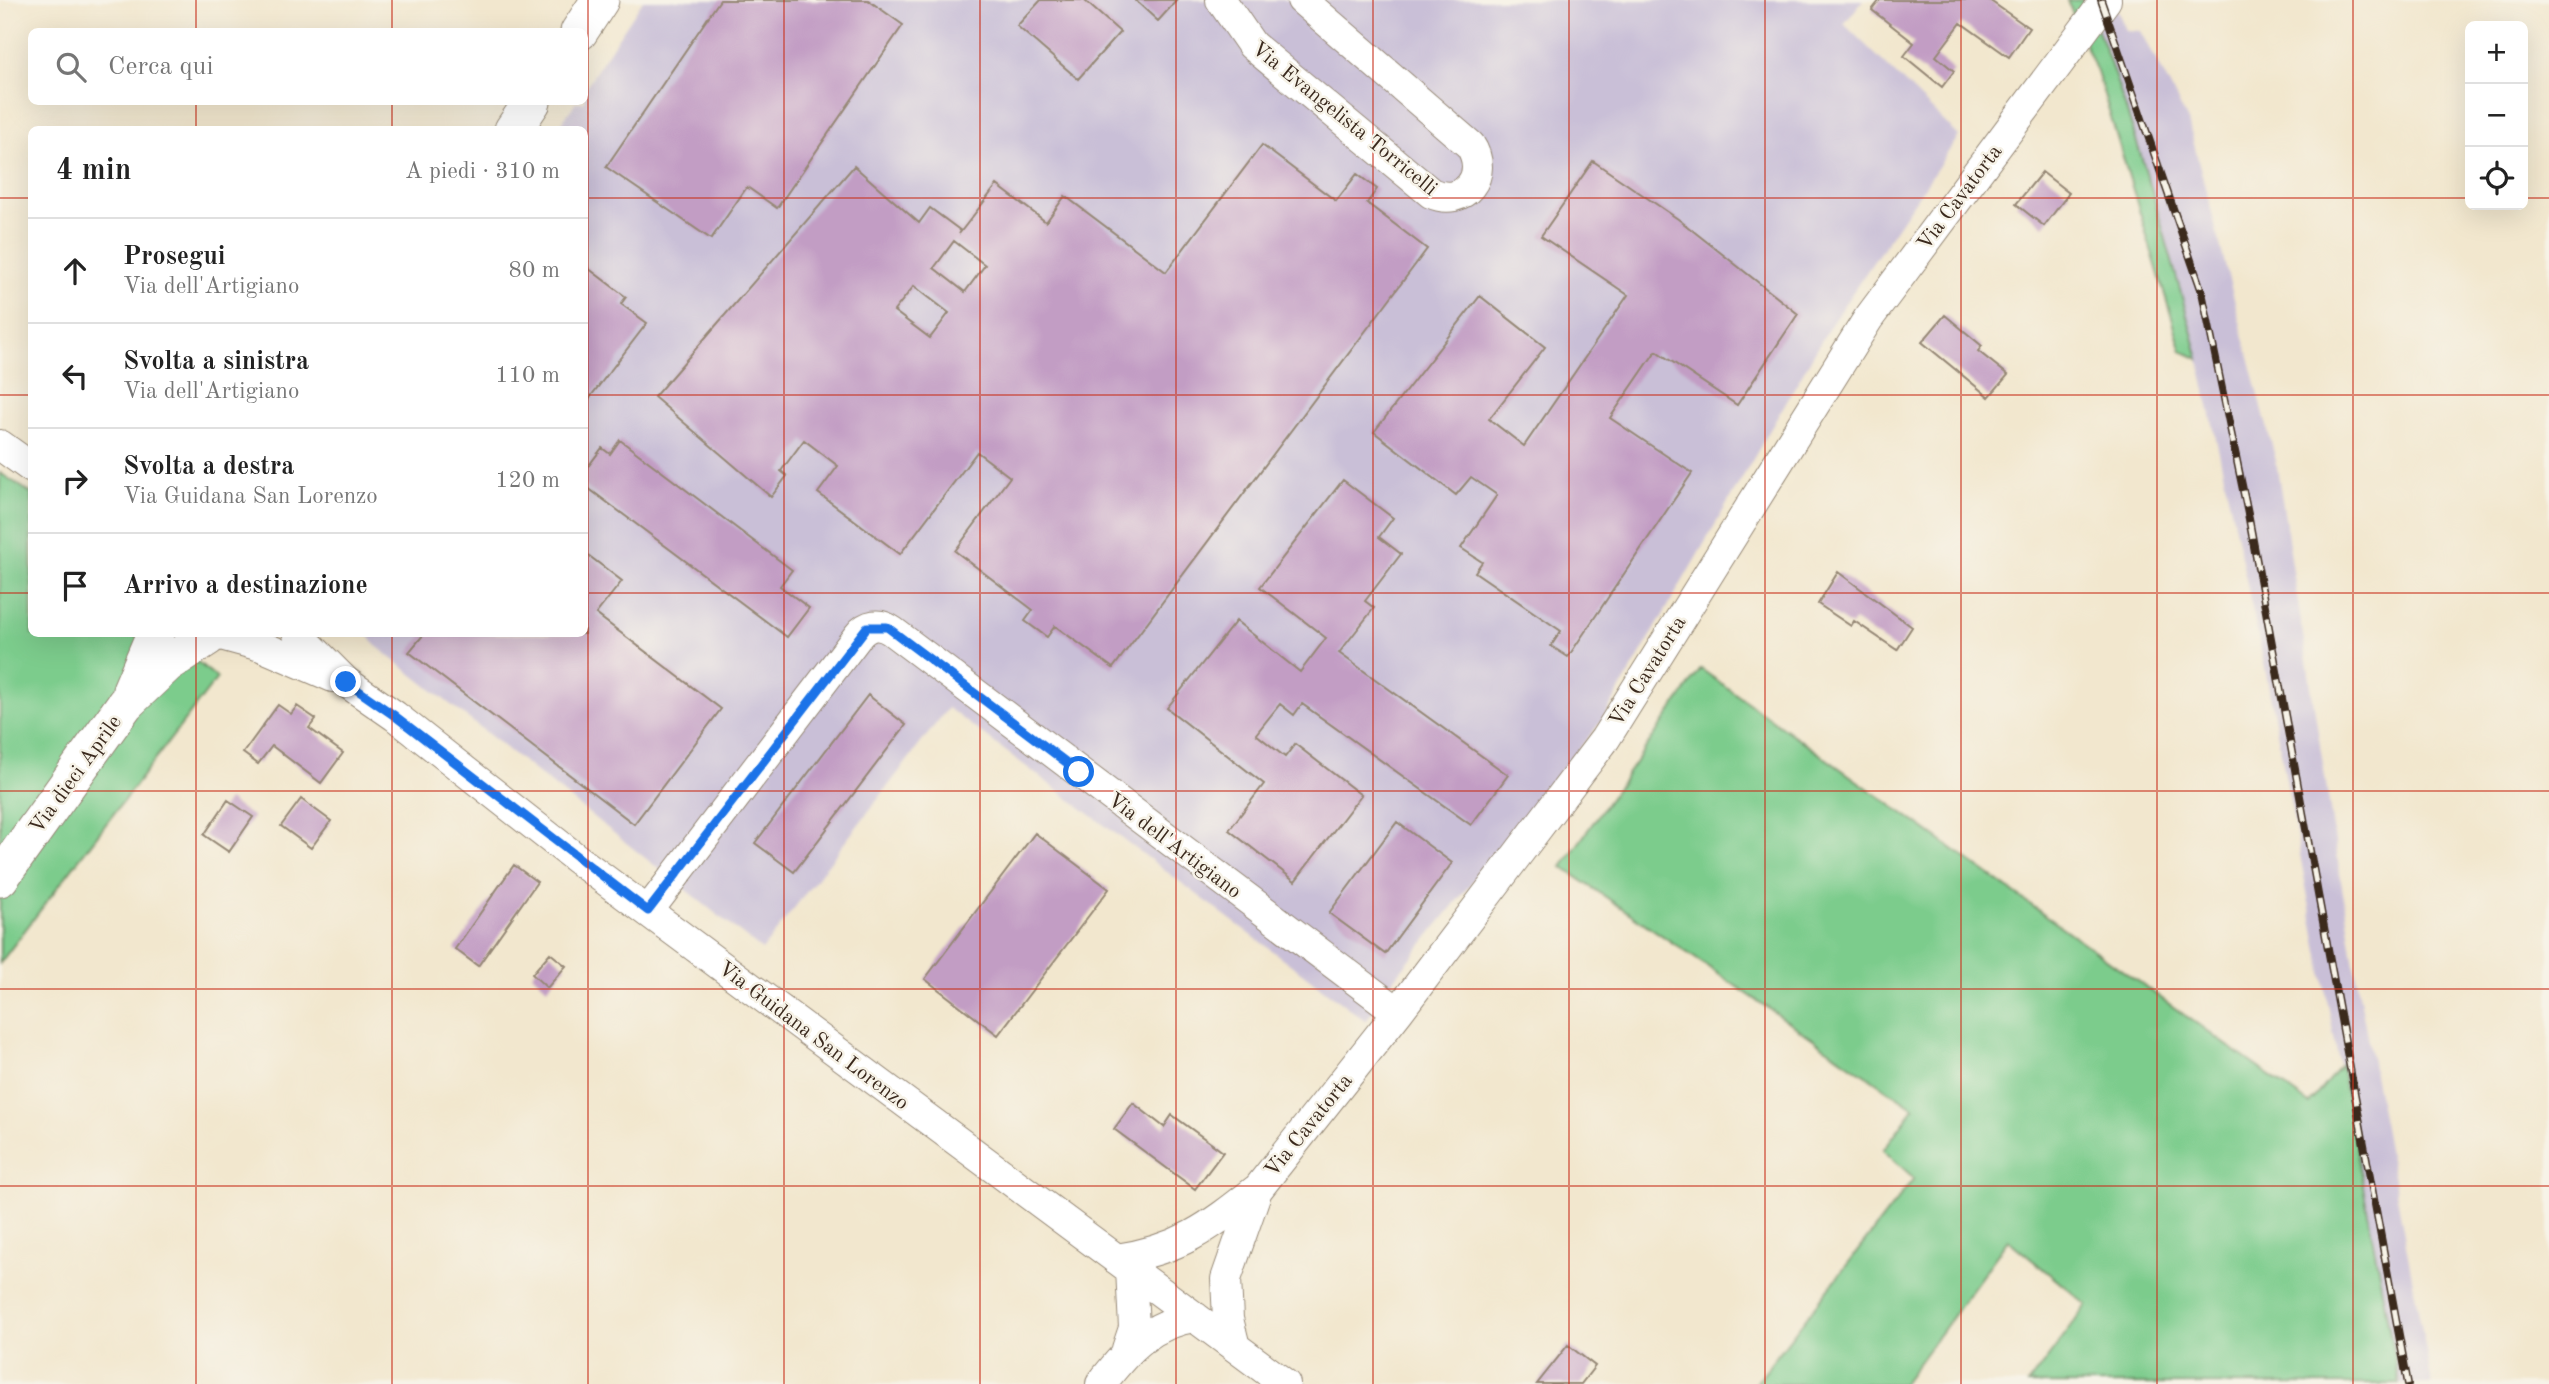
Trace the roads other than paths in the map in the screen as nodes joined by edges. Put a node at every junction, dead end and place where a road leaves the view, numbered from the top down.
1 (600, 0) edge
2 (1221, 0) edge
3 (1302, 0) edge
4 (2106, 0) edge
5 (582, 28) edge
6 (530, 105) edge
7 (516, 126) edge
8 (155, 637) edge
9 (208, 637) edge
10 (220, 637) edge
11 (301, 637) edge
12 (346, 682) junction
13 (125, 704) junction
14 (0, 878) edge
15 (648, 911) junction
16 (1398, 1012) junction
17 (1257, 1190) junction
18 (1183, 1242) junction
19 (1124, 1264) junction
20 (1229, 1268) junction
21 (1172, 1300) junction
22 (1195, 1317) junction
23 (1235, 1347) junction
24 (1127, 1349) junction
25 (1101, 1384) edge
26 (1285, 1384) edge

1 - 5 main road
2 - 3 street, Via Evangelista Torricelli
4 - 16 street, Via Cavatorta
6 - 7 main road
8 - 13 main road, Via dieci Aprile
9 - 13 main road, Via dieci Aprile
10 - 12 street
11 - 12 street
12 - 15 street, Via Guidana San Lorenzo
13 - 14 main road, Via dieci Aprile
15 - 16 street, Via dell'Artigiano
15 - 19 street, Via Guidana San Lorenzo
16 - 17 street, Via Cavatorta
17 - 18 street
17 - 20 street, Via Cavatorta
18 - 19 street
18 - 21 street
19 - 21 street, Via Guidana San Lorenzo
19 - 24 street
20 - 21 street
20 - 23 street, Via Cavatorta
21 - 22 street, Via Guidana San Lorenzo
22 - 23 street, Via Guidana San Lorenzo
22 - 24 street
23 - 26 street, Via Guidana San Lorenzo
24 - 25 street

